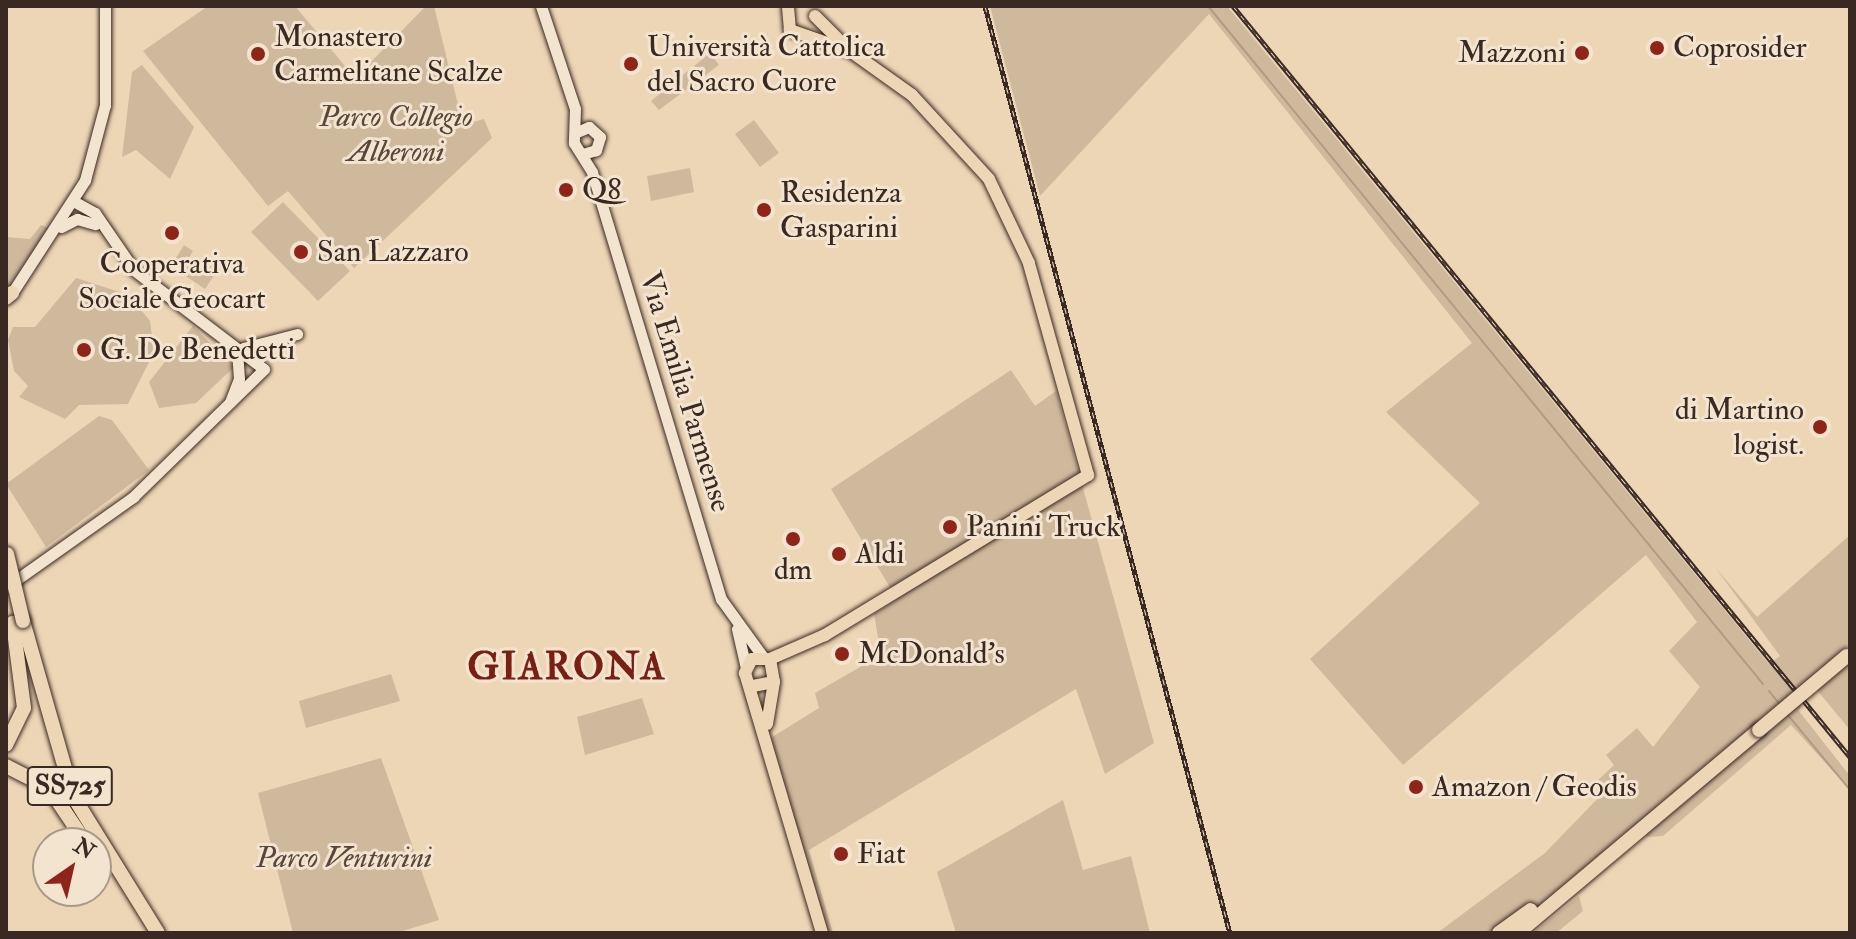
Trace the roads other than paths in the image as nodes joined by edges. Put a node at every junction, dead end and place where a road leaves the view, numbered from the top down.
1 (105, 6) edge
2 (541, 6) edge
3 (788, 6) edge
4 (814, 10) edge
5 (803, 32) junction
6 (850, 51) junction
7 (575, 109) junction
8 (589, 127) junction
9 (577, 132) junction
10 (596, 150) junction
11 (583, 154) junction
12 (592, 172) junction
13 (85, 180) junction
14 (75, 202) junction
15 (95, 218) junction
16 (61, 227) junction
17 (9, 295) edge
18 (297, 334) dead end
19 (240, 350) junction
20 (227, 408) junction
21 (7, 551) edge
22 (6, 587) edge
23 (18, 622) junction
24 (735, 625) junction
25 (825, 635) junction
26 (1848, 655) edge
27 (767, 658) junction
28 (746, 668) junction
29 (775, 678) junction
30 (753, 686) junction
31 (765, 736) junction
32 (6, 745) edge
33 (6, 766) edge
34 (76, 827) edge
35 (81, 827) edge
36 (1607, 858) junction
37 (112, 881) edge
38 (147, 933) edge
39 (158, 933) edge
40 (822, 933) edge
41 (1499, 933) edge
42 (1518, 933) edge

1 - 13 street
2 - 7 street, Via Emilia Parmense
3 - 5 main road
4 - 5 main road
4 - 6 main road
5 - 6 main road
6 - 25 main road
7 - 8 street, Via Emilia Parmense
7 - 9 street, Via Emilia Parmense
8 - 9 street
8 - 10 street, Via Emilia Parmense
9 - 11 street, Via Emilia Parmense
10 - 11 street
10 - 12 street, Via Emilia Parmense
11 - 12 street, Via Emilia Parmense
12 - 24 street, Via Emilia Parmense
13 - 14 street
13 - 15 street
14 - 15 street
14 - 16 street
15 - 16 street
15 - 19 street
16 - 17 street
18 - 19 street
19 - 20 street
19 - 20 street
20 - 22 street
21 - 23 highway, SS725, bridge
22 - 23 highway, SS725
23 - 32 highway
23 - 35 highway, SS725
23 - 39 highway, SS725
24 - 27 street, Via Emilia Parmense
24 - 28 street, Via Emilia Parmense
25 - 27 main road
25 - 29 main road
26 - 36 highway, bridge
27 - 28 main road
27 - 29 main road
28 - 30 main road
29 - 30 main road
29 - 31 main road
30 - 31 main road
31 - 40 main road
33 - 34 highway
36 - 41 highway
36 - 42 highway
37 - 38 highway

